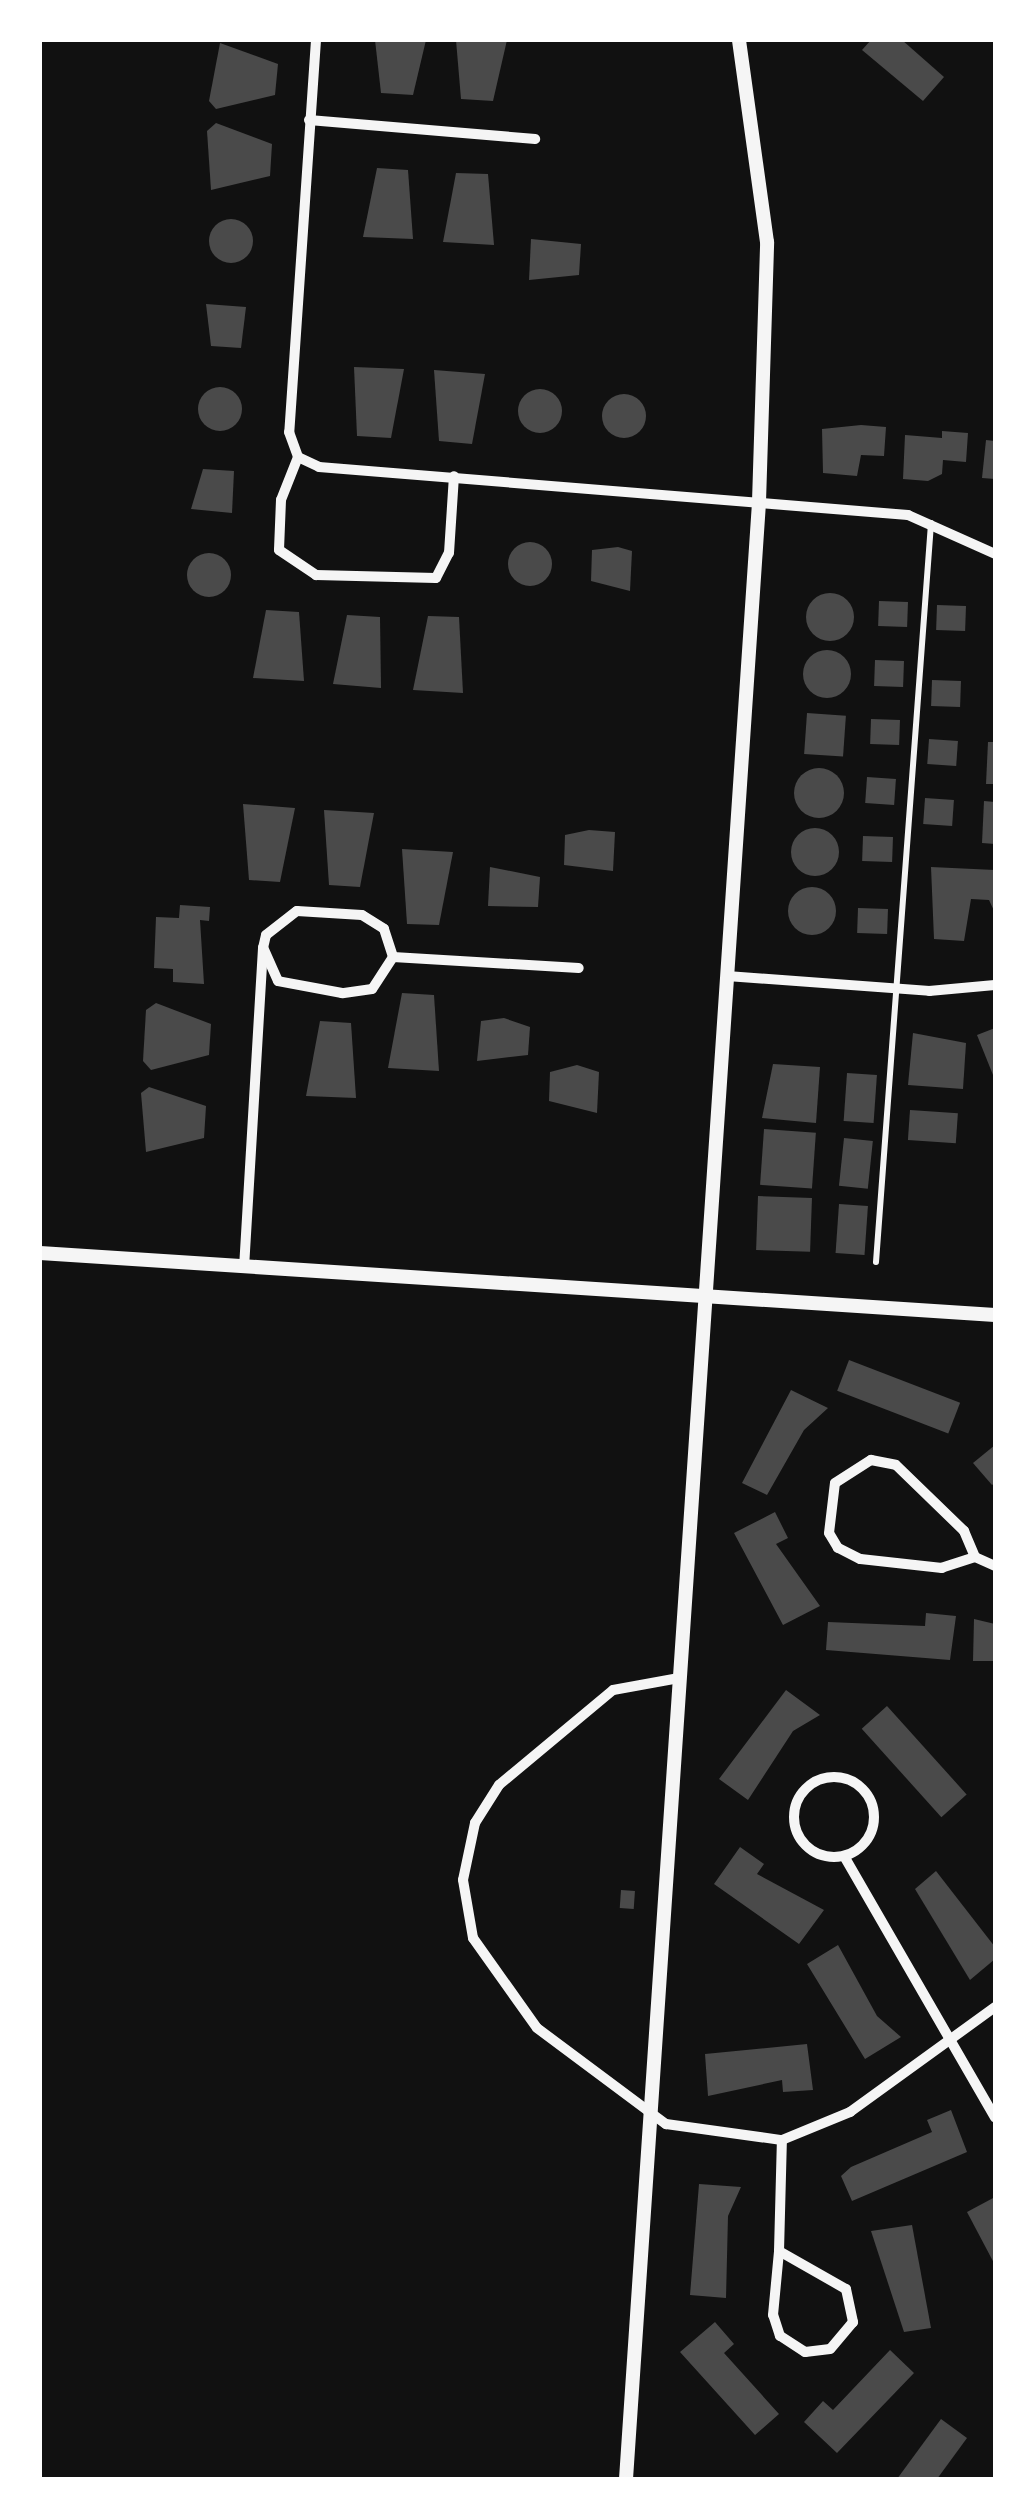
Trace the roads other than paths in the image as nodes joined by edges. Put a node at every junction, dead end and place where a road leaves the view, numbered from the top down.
1 (316, 40) edge
2 (739, 40) edge
3 (309, 120) junction
4 (535, 140) dead end
5 (298, 457) junction
6 (454, 476) junction
7 (759, 502) junction
8 (932, 522) junction
9 (995, 554) edge
10 (263, 948) junction
11 (392, 957) junction
12 (579, 968) dead end
13 (728, 976) junction
14 (995, 985) edge
15 (896, 989) junction
16 (40, 1253) edge
17 (876, 1262) dead end
18 (244, 1268) junction
19 (704, 1297) junction
20 (995, 1315) edge
21 (975, 1557) junction
22 (995, 1566) edge
23 (679, 1678) junction
24 (844, 1856) junction
25 (995, 2007) edge
26 (952, 2038) junction
27 (650, 2116) junction
28 (995, 2118) edge
29 (782, 2140) junction
30 (779, 2252) junction
31 (626, 2479) edge

1 - 3 street
2 - 7 street
3 - 4 street
3 - 5 street
5 - 6 street
5 - 6 street
6 - 7 street
7 - 8 street
7 - 13 street
8 - 9 street
8 - 15 lane
10 - 11 street
10 - 11 street
10 - 18 street
11 - 12 street
13 - 15 street
13 - 19 street
14 - 15 street
15 - 17 lane
16 - 18 street
18 - 19 street
19 - 20 street
19 - 23 street
21 - 21 street
21 - 22 street
23 - 27 street
23 - 27 street
24 - 24 street
24 - 26 street
25 - 26 street
26 - 28 street
26 - 29 street
27 - 29 street
27 - 31 street
29 - 30 street
30 - 30 street

